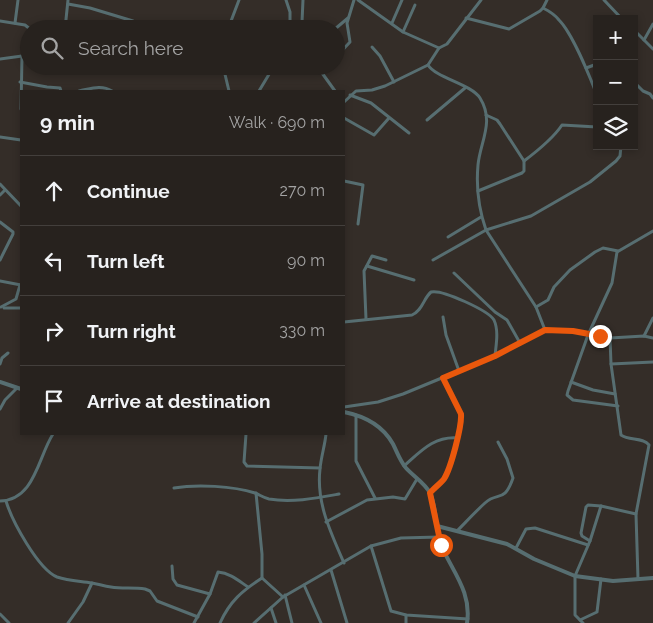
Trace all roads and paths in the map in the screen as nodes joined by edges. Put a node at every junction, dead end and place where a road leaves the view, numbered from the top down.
1 (18, 0) edge
2 (239, 0) edge
3 (286, 0) edge
4 (303, 0) edge
5 (349, 0) edge
6 (402, 0) edge
7 (481, 0) edge
8 (547, 0) edge
9 (604, 0) edge
10 (356, 1) edge
11 (68, 2) edge
12 (415, 5) dead end
13 (543, 8) junction
14 (618, 15) edge
15 (349, 18) junction
16 (466, 18) junction
17 (66, 20) edge
18 (130, 20) edge
19 (231, 20) edge
20 (290, 20) edge
21 (302, 20) edge
22 (0, 21) edge
23 (345, 21) edge
24 (15, 23) junction
25 (392, 23) junction
26 (20, 24) edge
27 (653, 24) edge
28 (403, 32) junction
29 (638, 34) edge
30 (644, 40) junction
31 (345, 47) edge
32 (372, 47) dead end
33 (439, 48) junction
34 (653, 49) edge
35 (20, 56) edge
36 (0, 59) edge
37 (428, 65) junction
38 (593, 65) edge
39 (586, 68) junction
40 (21, 75) edge
41 (225, 75) edge
42 (269, 75) edge
43 (323, 75) edge
44 (20, 82) junction
45 (394, 82) junction
46 (593, 85) edge
47 (638, 86) edge
48 (465, 88) junction
49 (20, 90) edge
50 (61, 90) edge
51 (84, 90) edge
52 (110, 90) edge
53 (229, 90) edge
54 (260, 90) edge
55 (334, 90) edge
56 (349, 95) junction
57 (653, 98) edge
58 (345, 101) edge
59 (486, 115) junction
60 (390, 118) junction
61 (345, 119) edge
62 (427, 120) dead end
63 (593, 126) edge
64 (409, 134) dead end
65 (0, 137) edge
66 (20, 140) edge
67 (621, 150) edge
68 (524, 161) junction
69 (345, 181) edge
70 (0, 184) edge
71 (5, 190) junction
72 (478, 191) junction
73 (0, 195) edge
74 (20, 205) edge
75 (481, 217) junction
76 (0, 222) edge
77 (358, 224) dead end
78 (486, 230) junction
79 (653, 231) edge
80 (448, 237) dead end
81 (618, 251) junction
82 (0, 260) edge
83 (386, 260) dead end
84 (432, 260) dead end
85 (366, 266) junction
86 (454, 273) dead end
87 (414, 280) dead end
88 (0, 281) edge
89 (20, 285) edge
90 (536, 307) junction
91 (1, 308) edge
92 (20, 308) edge
93 (443, 317) dead end
94 (653, 318) edge
95 (366, 319) junction
96 (345, 322) edge
97 (545, 330) junction
98 (588, 335) junction
99 (644, 336) junction
100 (610, 338) junction
101 (653, 338) edge
102 (520, 343) junction
103 (8, 353) dead end
104 (495, 356) junction
105 (653, 362) edge
106 (0, 364) edge
107 (611, 364) junction
108 (459, 371) junction
109 (443, 378) junction
110 (0, 382) edge
111 (571, 382) junction
112 (19, 388) edge
113 (615, 394) junction
114 (618, 406) junction
115 (345, 407) edge
116 (0, 409) edge
117 (345, 412) edge
118 (356, 415) junction
119 (52, 435) edge
120 (246, 435) edge
121 (326, 435) edge
122 (458, 438) junction
123 (498, 442) dead end
124 (404, 466) junction
125 (320, 468) junction
126 (417, 479) junction
127 (174, 488) dead end
128 (256, 493) junction
129 (430, 493) junction
130 (339, 494) dead end
131 (321, 498) junction
132 (375, 498) junction
133 (0, 501) edge
134 (6, 501) junction
135 (602, 506) junction
136 (636, 514) junction
137 (326, 522) junction
138 (437, 526) junction
139 (456, 531) junction
140 (439, 537) junction
141 (590, 541) junction
142 (588, 545) junction
143 (371, 546) junction
144 (516, 548) junction
145 (344, 563) junction
146 (172, 566) dead end
147 (331, 570) junction
148 (575, 576) junction
149 (262, 578) junction
150 (653, 578) edge
151 (638, 579) junction
152 (601, 580) junction
153 (92, 583) junction
154 (304, 585) junction
155 (248, 587) junction
156 (210, 594) junction
157 (284, 596) junction
158 (271, 608) junction
159 (0, 614) edge
160 (406, 615) junction
161 (198, 617) junction
162 (580, 620) junction
163 (467, 621) edge
164 (9, 623) edge
165 (68, 623) edge
166 (194, 623) edge
167 (220, 623) edge
168 (254, 623) edge
169 (276, 623) edge
170 (292, 623) edge
171 (321, 623) edge
172 (347, 623) edge
173 (406, 623) edge
174 (583, 623) edge

1 - 24 street
2 - 19 street
3 - 20 street
4 - 21 street
5 - 10 street
6 - 25 street
7 - 16 street
8 - 13 street
9 - 14 street
10 - 15 street
10 - 25 street
11 - 17 street
11 - 18 street
12 - 28 street
13 - 16 street
13 - 39 street
15 - 23 street
15 - 31 street
16 - 33 street
22 - 24 street
24 - 26 street
25 - 28 street
27 - 30 street
28 - 33 street
29 - 30 street
30 - 34 street
32 - 45 street
33 - 37 street
35 - 36 street
37 - 45 street
37 - 48 street
38 - 39 street
39 - 46 street
40 - 44 street
41 - 53 street
42 - 54 street
43 - 55 street
44 - 49 street
44 - 50 street
45 - 56 street
47 - 57 street
48 - 59 street
48 - 62 street
51 - 52 street
56 - 58 street
56 - 60 street
59 - 68 street
59 - 72 street
60 - 61 street
60 - 64 street
63 - 68 street
65 - 66 street
67 - 78 street
68 - 72 street
69 - 77 street
70 - 71 street
71 - 73 street
71 - 74 street
72 - 75 street
75 - 78 street
75 - 80 street
76 - 82 street
78 - 84 street
78 - 90 street
79 - 81 street
81 - 90 street
81 - 98 street
83 - 85 street
85 - 87 street
85 - 95 street
86 - 102 street
88 - 89 street
89 - 91 street
90 - 97 street
91 - 92 street
93 - 108 street
94 - 99 street
95 - 96 street
95 - 104 street
97 - 98 street
97 - 102 street
98 - 100 street
98 - 111 street
99 - 100 street
99 - 101 street
100 - 107 street
102 - 104 street
103 - 106 street
104 - 108 street
105 - 107 street
107 - 113 street
108 - 109 street
109 - 115 street
109 - 122 street
110 - 112 street
111 - 113 street
111 - 114 street
112 - 116 street
113 - 114 street
114 - 136 street
117 - 118 street
118 - 124 street
118 - 132 street
119 - 134 street
120 - 125 street
121 - 125 street
122 - 124 street
122 - 129 street
123 - 139 street
124 - 126 street
125 - 131 street
126 - 129 street
126 - 132 street
127 - 128 street
128 - 131 street
128 - 149 street
129 - 138 street
130 - 131 street
131 - 137 street
132 - 137 street
133 - 134 street
134 - 153 street
135 - 136 street
135 - 141 street
135 - 141 street
136 - 151 street
137 - 145 street
138 - 139 street
138 - 140 street
139 - 144 street
140 - 143 street
140 - 163 street
141 - 142 street
142 - 144 street
142 - 148 street
143 - 145 street
143 - 160 street
144 - 148 street
145 - 147 street
146 - 156 street
147 - 154 street
147 - 172 street
148 - 152 street
148 - 162 street
149 - 155 street
149 - 157 street
150 - 151 street
151 - 152 street
152 - 162 street
153 - 161 street
153 - 165 street
154 - 157 street
154 - 171 street
155 - 156 street
155 - 167 street
156 - 161 street
157 - 158 street
157 - 170 street
158 - 168 street
158 - 169 street
159 - 164 street
160 - 163 street
160 - 173 street
161 - 166 street
162 - 174 street

